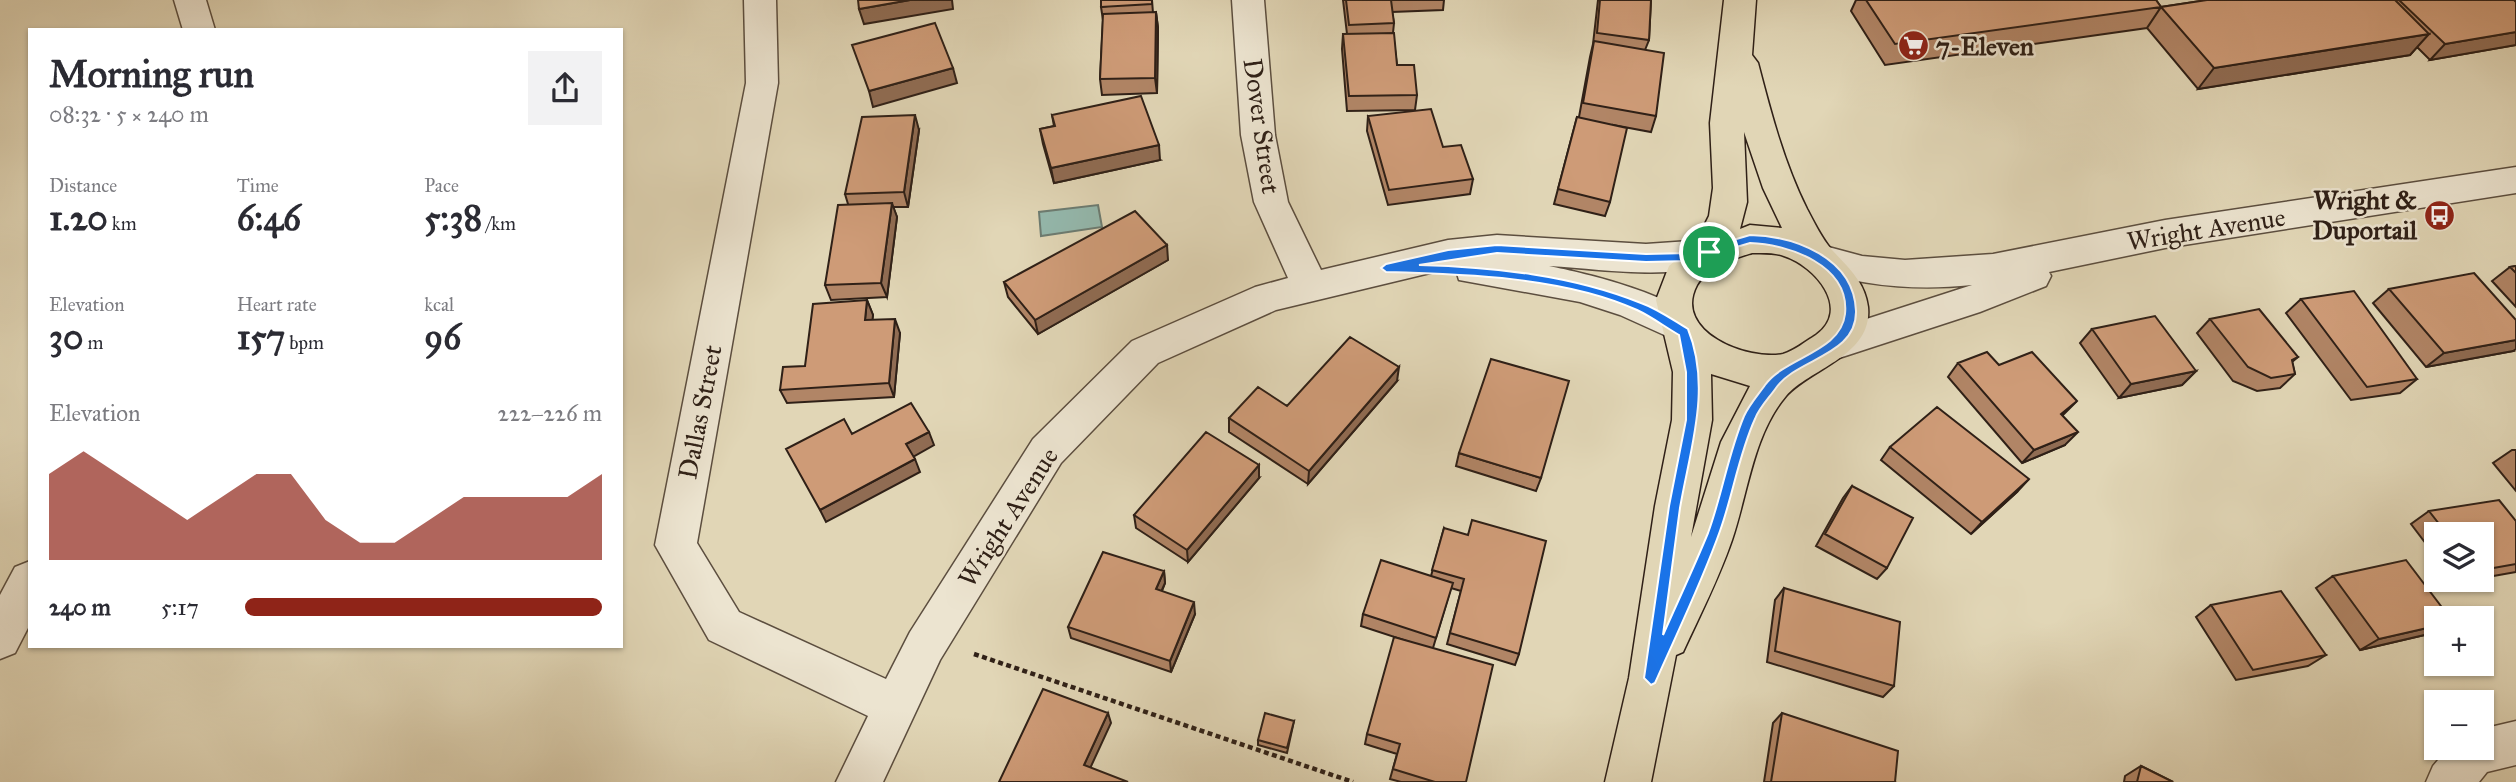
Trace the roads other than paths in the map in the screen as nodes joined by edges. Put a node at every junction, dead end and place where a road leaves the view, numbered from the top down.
1 (190, 0) edge
2 (760, 0) edge
3 (1248, 0) edge
4 (1740, 0) edge
5 (198, 28) edge
6 (1739, 51) junction
7 (2516, 180) edge
8 (2103, 247) junction
9 (1707, 253) junction
10 (1819, 258) junction
11 (1386, 268) junction
12 (1310, 285) junction
13 (1683, 330) junction
14 (1833, 345) junction
15 (1789, 369) junction
16 (28, 584) edge
17 (0, 639) edge
18 (1651, 678) junction
19 (895, 706) junction
20 (2516, 743) edge
21 (859, 782) edge
22 (1628, 782) edge
23 (2449, 782) edge

1 - 5 street
2 - 19 street, Dallas Street
3 - 12 street, Dover Street
4 - 6 main road
6 - 9 main road
6 - 10 main road
7 - 8 street, Wright Avenue
8 - 10 street, Wright Avenue
8 - 14 street, Wright Avenue
9 - 10 main road
9 - 11 street, Wright Avenue
9 - 13 main road
10 - 14 main road
11 - 12 street, Wright Avenue
11 - 13 street, Wright Avenue
12 - 19 street, Wright Avenue
13 - 15 main road
13 - 18 main road
14 - 15 main road
15 - 18 main road
16 - 17 street
18 - 22 main road
19 - 21 street, Wright Avenue
20 - 23 street

